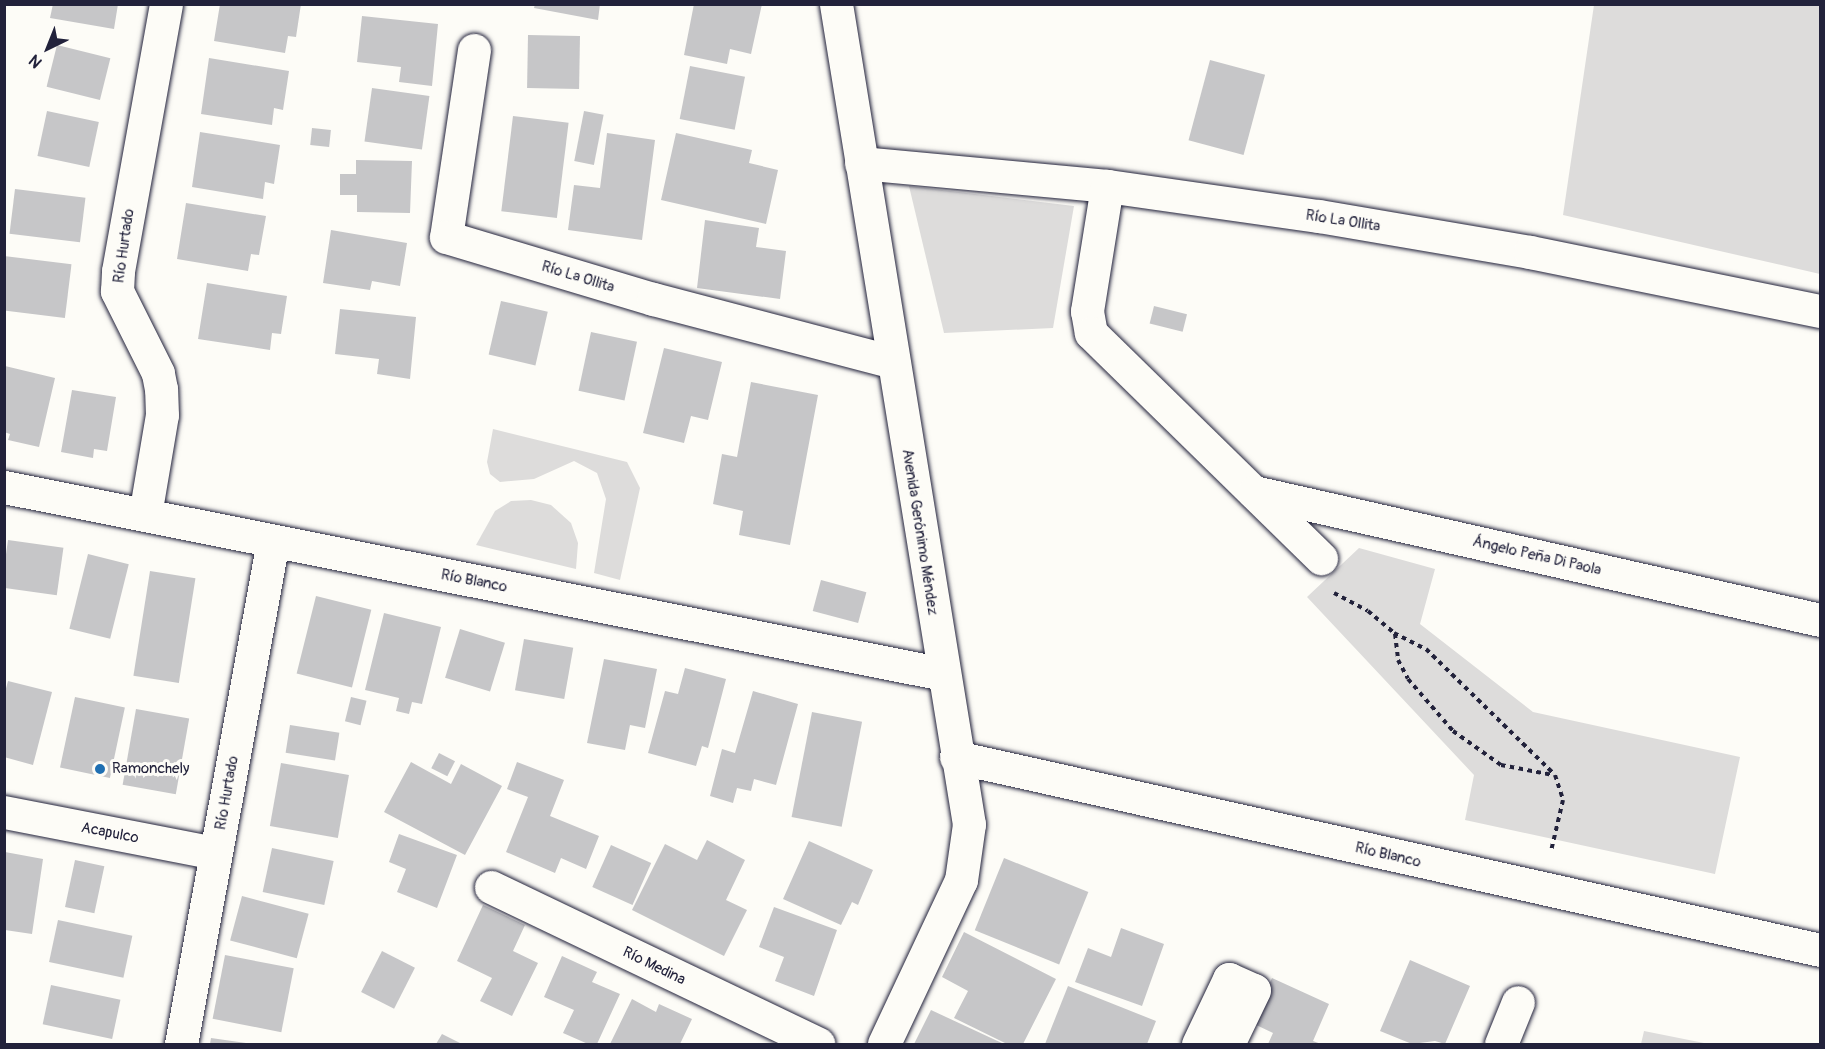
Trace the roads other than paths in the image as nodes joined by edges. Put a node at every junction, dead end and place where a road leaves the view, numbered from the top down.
1 (166, 4) edge
2 (836, 4) edge
3 (474, 50) dead end
4 (861, 164) junction
5 (1107, 186) junction
6 (1821, 311) edge
7 (893, 362) junction
8 (4, 487) edge
9 (1254, 492) junction
10 (145, 516) junction
11 (273, 541) junction
12 (1321, 558) road end
13 (1821, 620) edge
14 (943, 674) junction
15 (956, 757) junction
16 (4, 812) edge
17 (215, 853) junction
18 (491, 887) dead end
19 (1821, 950) edge
20 (1518, 1002) dead end
21 (181, 1044) edge
22 (818, 1044) edge
23 (884, 1044) edge
24 (1198, 1044) edge
25 (1228, 1044) edge
26 (1501, 1044) edge

1 - 10 street, Río Hurtado
2 - 4 street, Avenida Gerónimo Méndez
3 - 7 street, Río La Ollita
4 - 5 street, Río La Ollita
4 - 7 street, Avenida Gerónimo Méndez
5 - 6 street, Río La Ollita
5 - 9 street
7 - 14 street, Avenida Gerónimo Méndez
8 - 10 street, Río Blanco
9 - 12 street
9 - 13 street, Ángelo Peña Di Paola
10 - 11 street, Río Blanco
11 - 14 street, Río Blanco
11 - 17 street, Río Hurtado
14 - 15 street, Avenida Gerónimo Méndez
15 - 19 street, Río Blanco
15 - 23 street, Avenida Gerónimo Méndez
16 - 17 street, Acapulco
17 - 21 street, Río Hurtado
18 - 22 street, Río Medina
20 - 26 street
24 - 25 street

